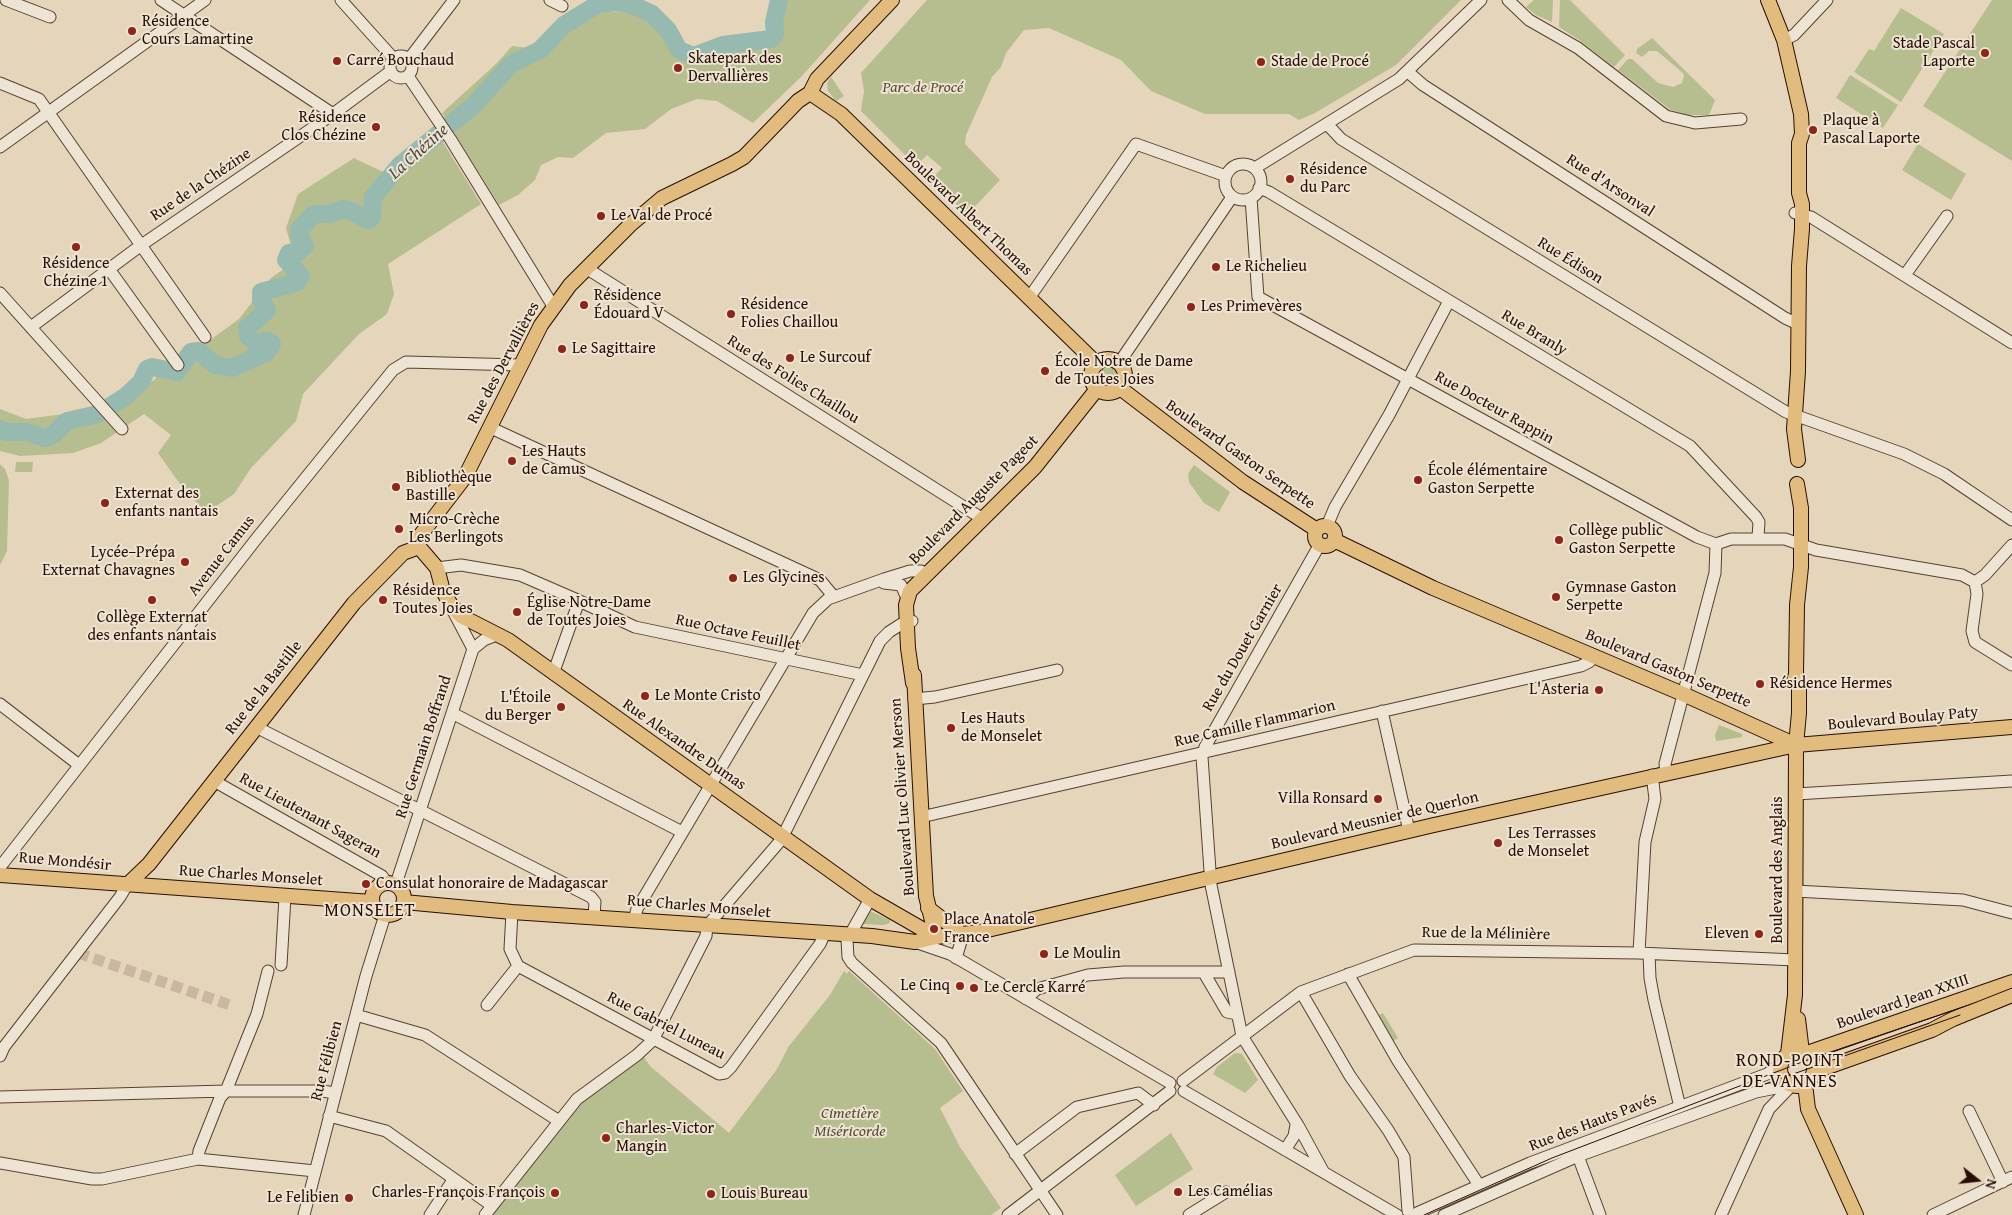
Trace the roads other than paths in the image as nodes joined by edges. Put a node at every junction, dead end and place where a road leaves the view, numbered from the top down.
1 (6, 0) edge
2 (161, 0) edge
3 (205, 0) edge
4 (341, 0) edge
5 (454, 0) edge
6 (550, 0) edge
7 (892, 0) edge
8 (1481, 0) edge
9 (1508, 0) edge
10 (1768, 0) edge
11 (1827, 0) edge
12 (562, 6) dead end
13 (185, 16) junction
14 (50, 17) dead end
15 (1784, 40) junction
16 (394, 59) junction
17 (409, 59) junction
18 (391, 71) junction
19 (1408, 72) junction
20 (408, 76) junction
21 (0, 84) edge
22 (810, 94) junction
23 (47, 113) junction
24 (333, 114) junction
25 (1741, 119) dead end
26 (1327, 124) junction
27 (0, 147) edge
28 (1255, 168) junction
29 (1226, 176) junction
30 (1259, 188) junction
31 (1232, 197) junction
32 (1251, 198) junction
33 (1799, 215) junction
34 (1946, 216) dead end
35 (140, 246) junction
36 (586, 268) junction
37 (109, 270) junction
38 (1905, 275) junction
39 (0, 293) edge
40 (1029, 298) junction
41 (1449, 300) junction
42 (554, 306) junction
43 (1798, 324) junction
44 (31, 327) junction
45 (205, 337) dead end
46 (2012, 343) edge
47 (1119, 363) junction
48 (178, 364) dead end
49 (1097, 364) junction
50 (520, 365) junction
51 (1408, 380) junction
52 (1120, 388) junction
53 (1097, 389) junction
54 (1798, 417) junction
55 (120, 427) dead end
56 (489, 427) junction
57 (983, 519) junction
58 (2012, 520) edge
59 (1322, 528) junction
60 (1758, 537) junction
61 (1334, 540) junction
62 (1797, 543) junction
63 (1320, 544) junction
64 (1716, 544) junction
65 (2012, 544) edge
66 (419, 547) junction
67 (437, 568) junction
68 (924, 574) junction
69 (1976, 582) junction
70 (867, 586) junction
71 (907, 593) junction
72 (834, 597) junction
73 (579, 600) junction
74 (451, 605) junction
75 (909, 625) junction
76 (499, 634) junction
77 (473, 649) junction
78 (1594, 656) junction
79 (785, 659) junction
80 (2012, 665) edge
81 (1058, 670) dead end
82 (553, 674) junction
83 (863, 675) junction
84 (1683, 694) junction
85 (914, 699) junction
86 (0, 704) edge
87 (1382, 711) junction
88 (452, 712) junction
89 (256, 727) junction
90 (2012, 727) edge
91 (1796, 745) junction
92 (1203, 752) junction
93 (79, 766) junction
94 (1659, 774) junction
95 (214, 781) junction
96 (2012, 781) edge
97 (711, 785) junction
98 (1796, 794) junction
99 (420, 811) junction
100 (921, 817) junction
101 (1409, 831) junction
102 (682, 832) junction
103 (782, 837) junction
104 (149, 864) junction
105 (0, 867) edge
106 (0, 875) edge
107 (1210, 877) junction
108 (391, 884) junction
109 (127, 885) junction
110 (155, 887) junction
111 (1795, 891) junction
112 (285, 896) junction
113 (870, 899) junction
114 (372, 902) junction
115 (404, 902) junction
116 (928, 908) junction
117 (512, 912) junction
118 (2012, 913) edge
119 (385, 915) junction
120 (594, 917) junction
121 (634, 920) junction
122 (707, 926) junction
123 (916, 926) junction
124 (824, 934) junction
125 (963, 935) junction
126 (850, 936) junction
127 (872, 936) junction
128 (936, 937) junction
129 (915, 942) junction
130 (1644, 954) junction
131 (953, 956) junction
132 (1795, 960) junction
133 (281, 965) dead end
134 (518, 966) junction
135 (268, 971) dead end
136 (1229, 972) junction
137 (1204, 973) junction
138 (1348, 974) junction
139 (2012, 982) edge
140 (1301, 992) junction
141 (2012, 996) edge
142 (1026, 999) junction
143 (488, 1005) dead end
144 (1237, 1014) junction
145 (356, 1015) junction
146 (1242, 1036) junction
147 (653, 1040) junction
148 (0, 1056) edge
149 (1794, 1056) junction
150 (1799, 1082) junction
151 (1184, 1086) junction
152 (1170, 1087) junction
153 (226, 1090) junction
154 (1765, 1091) junction
155 (335, 1093) junction
156 (0, 1097) edge
157 (1774, 1103) junction
158 (1154, 1104) junction
159 (1680, 1107) junction
160 (1969, 1111) dead end
161 (329, 1116) junction
162 (559, 1121) junction
163 (1296, 1125) junction
164 (1285, 1150) junction
165 (1015, 1154) junction
166 (1578, 1156) junction
167 (198, 1159) junction
168 (0, 1163) edge
169 (315, 1171) junction
170 (1323, 1171) junction
171 (454, 1180) junction
172 (2007, 1180) edge
173 (1479, 1186) junction
174 (1041, 1192) junction
175 (1226, 1192) dead end
176 (488, 1210) edge
177 (1408, 1214) edge
178 (304, 1215) edge
179 (430, 1215) edge
180 (1008, 1215) edge
181 (1056, 1215) edge
182 (1190, 1215) edge
183 (1444, 1215) edge
184 (1600, 1215) edge
185 (1721, 1215) edge
186 (1856, 1215) edge
187 (1933, 1215) edge

1 - 14 street
2 - 13 street
3 - 13 street
4 - 16 street
5 - 17 street
6 - 12 street
7 - 22 main road, Rue des Dervallières
8 - 19 street
9 - 25 street
10 - 15 main road, Boulevard des Anglais
11 - 15 street
13 - 23 street
13 - 24 street
15 - 33 main road, Boulevard des Anglais
16 - 17 street
16 - 18 street
17 - 20 street
18 - 20 street
18 - 24 street, Rue de la Chézine
19 - 26 street
19 - 43 street, Rue d'Arsonval
20 - 42 street
21 - 23 street
22 - 36 main road, Rue des Dervallières
22 - 40 main road, Boulevard Albert Thomas
23 - 27 street
23 - 35 street
24 - 35 street, Rue de la Chézine
26 - 28 street
26 - 54 street, Rue Édison
28 - 29 street
28 - 30 street
29 - 31 street
29 - 40 street
30 - 32 street
30 - 41 street, Rue Branly
31 - 32 street
31 - 47 street
32 - 51 street, Rue Docteur Rappin
33 - 38 street
33 - 43 main road, Boulevard des Anglais
34 - 38 street
35 - 37 street, Rue de la Chézine
35 - 45 street
36 - 42 main road, Rue des Dervallières
36 - 57 street, Rue des Folies Chaillou
37 - 44 street, Rue de la Chézine
37 - 48 street
38 - 46 street
39 - 44 street
40 - 49 main road, Boulevard Albert Thomas
41 - 51 street
41 - 60 street, Rue Branly
42 - 50 main road, Rue des Dervallières
43 - 54 main road, Boulevard des Anglais
44 - 55 street
47 - 49 main road
47 - 52 main road
49 - 53 main road
50 - 56 main road, Rue des Dervallières
50 - 93 street, Avenue Camus
51 - 59 street
51 - 64 street, Rue Docteur Rappin
52 - 53 main road
52 - 59 main road, Boulevard Gaston Serpette
53 - 57 main road, Boulevard Auguste Pageot
54 - 58 street, Rue Édison
54 - 62 main road, Boulevard des Anglais
56 - 66 main road, Rue des Dervallières
56 - 72 street
57 - 68 main road, Boulevard Auguste Pageot
59 - 61 main road
59 - 63 main road
60 - 62 street
60 - 64 street
61 - 63 main road
61 - 78 main road, Boulevard Gaston Serpette
62 - 69 street
62 - 91 main road, Boulevard des Anglais
63 - 92 street, Rue du Douet Garnier
64 - 84 street
65 - 69 street
66 - 67 main road, Rue Alexandre Dumas
66 - 89 main road, Rue de la Bastille
67 - 73 street, Rue Octave Feuillet
67 - 74 main road, Rue Alexandre Dumas
68 - 70 street
68 - 71 main road, Boulevard Auguste Pageot
69 - 80 street
70 - 71 street
70 - 72 street
71 - 75 main road, Boulevard Luc Olivier Merson
72 - 79 street
73 - 79 street, Rue Octave Feuillet
73 - 82 street
74 - 76 main road, Rue Alexandre Dumas
74 - 77 street, Rue Alexandre Dumas
75 - 83 street
75 - 85 main road, Boulevard Luc Olivier Merson
76 - 77 street
76 - 82 main road, Rue Alexandre Dumas
77 - 88 street, Rue Germain Boffrand
78 - 84 main road, Boulevard Gaston Serpette
78 - 87 street, Rue Camille Flammarion
79 - 83 street, Rue Octave Feuillet
79 - 97 street
81 - 85 street
82 - 97 main road, Rue Alexandre Dumas
83 - 103 street
84 - 91 main road, Boulevard Gaston Serpette
84 - 94 street
85 - 100 main road, Boulevard Luc Olivier Merson
86 - 93 street
87 - 92 street, Rue Camille Flammarion
87 - 101 street
88 - 99 street, Rue Germain Boffrand
88 - 102 street
89 - 95 main road, Rue de la Bastille
89 - 99 street
90 - 91 main road, Boulevard Boulay Paty
91 - 94 main road, Boulevard Meusnier de Querlon
91 - 98 main road, Boulevard des Anglais
92 - 100 street, Rue Camille Flammarion
92 - 107 street
93 - 105 street, Avenue Camus
94 - 101 main road, Boulevard Meusnier de Querlon
94 - 130 street
95 - 104 main road, Rue de la Bastille
95 - 108 street, Rue Lieutenant Sageran
96 - 98 street
97 - 102 street
97 - 103 main road, Rue Alexandre Dumas
98 - 111 main road, Boulevard des Anglais
99 - 108 street, Rue Germain Boffrand
99 - 120 street
100 - 116 main road, Boulevard Luc Olivier Merson
101 - 107 main road, Boulevard Meusnier de Querlon
102 - 121 street
103 - 113 main road, Rue Alexandre Dumas
103 - 122 street
104 - 109 main road, Rue de la Bastille
104 - 110 main road
106 - 109 main road, Rue Mondésir
107 - 125 main road, Boulevard Meusnier de Querlon
107 - 136 street
108 - 114 main road
108 - 115 main road
109 - 110 main road, Rue Charles Monselet
109 - 148 street, Rue de la Bastille
110 - 112 main road, Rue Charles Monselet
111 - 118 street
111 - 132 main road, Boulevard des Anglais
112 - 114 main road, Rue Charles Monselet
112 - 133 street
113 - 123 main road, Rue Alexandre Dumas
113 - 126 street
114 - 119 main road
115 - 117 main road, Rue Charles Monselet
115 - 119 main road
116 - 123 main road
116 - 125 main road
116 - 128 main road
117 - 120 main road, Rue Charles Monselet
117 - 134 street
119 - 145 street, Rue Félibien
120 - 121 main road, Rue Charles Monselet
121 - 122 main road, Rue Charles Monselet
122 - 124 main road, Rue Charles Monselet
122 - 147 street
123 - 127 main road, Rue Charles Monselet
123 - 128 main road
124 - 126 main road, Rue Charles Monselet
124 - 147 street, Rue Gabriel Luneau
125 - 128 main road
125 - 131 street
126 - 127 main road, Rue Charles Monselet
126 - 165 street
127 - 129 main road, Rue Charles Monselet
128 - 129 main road
128 - 131 street
129 - 131 street
130 - 132 street, Rue de la Mélinière
130 - 138 street, Rue de la Mélinière
130 - 159 street
131 - 142 street
132 - 149 main road, Boulevard des Anglais
134 - 143 street
134 - 147 street, Rue Gabriel Luneau
135 - 153 street
136 - 137 street
136 - 144 street
137 - 142 street
137 - 144 street
138 - 140 street, Rue de la Mélinière
138 - 173 street
139 - 149 main road, Boulevard Jean XXIII
140 - 146 street, Rue de la Mélinière
140 - 177 street
141 - 150 main road, Boulevard Jean XXIII
142 - 152 street
144 - 146 street
145 - 155 street, Rue Félibien
145 - 162 street
146 - 151 street, Rue de la Mélinière
146 - 163 street
147 - 162 street
149 - 150 main road
149 - 150 main road
149 - 159 street, Rue des Hauts Pavés
150 - 154 street, Rue des Hauts Pavés
150 - 157 street
150 - 186 main road
151 - 152 street
151 - 164 street
152 - 158 street
153 - 155 street
153 - 156 street
153 - 167 street
154 - 157 street
154 - 166 street, Rue des Hauts Pavés
155 - 161 street, Rue Félibien
157 - 185 street
158 - 165 street
158 - 174 street
159 - 173 street, Rue des Hauts Pavés
160 - 172 street
161 - 169 street, Rue Félibien
161 - 171 street
162 - 176 street
163 - 164 street
163 - 170 street
164 - 170 street
165 - 174 street
166 - 183 street, Rue des Hauts Pavés
166 - 184 street
167 - 168 street
167 - 169 street
169 - 178 street, Rue Félibien
170 - 177 street
171 - 176 street
171 - 179 street
172 - 187 street
173 - 177 street, Rue des Hauts Pavés
174 - 180 street
174 - 181 street
175 - 182 street

